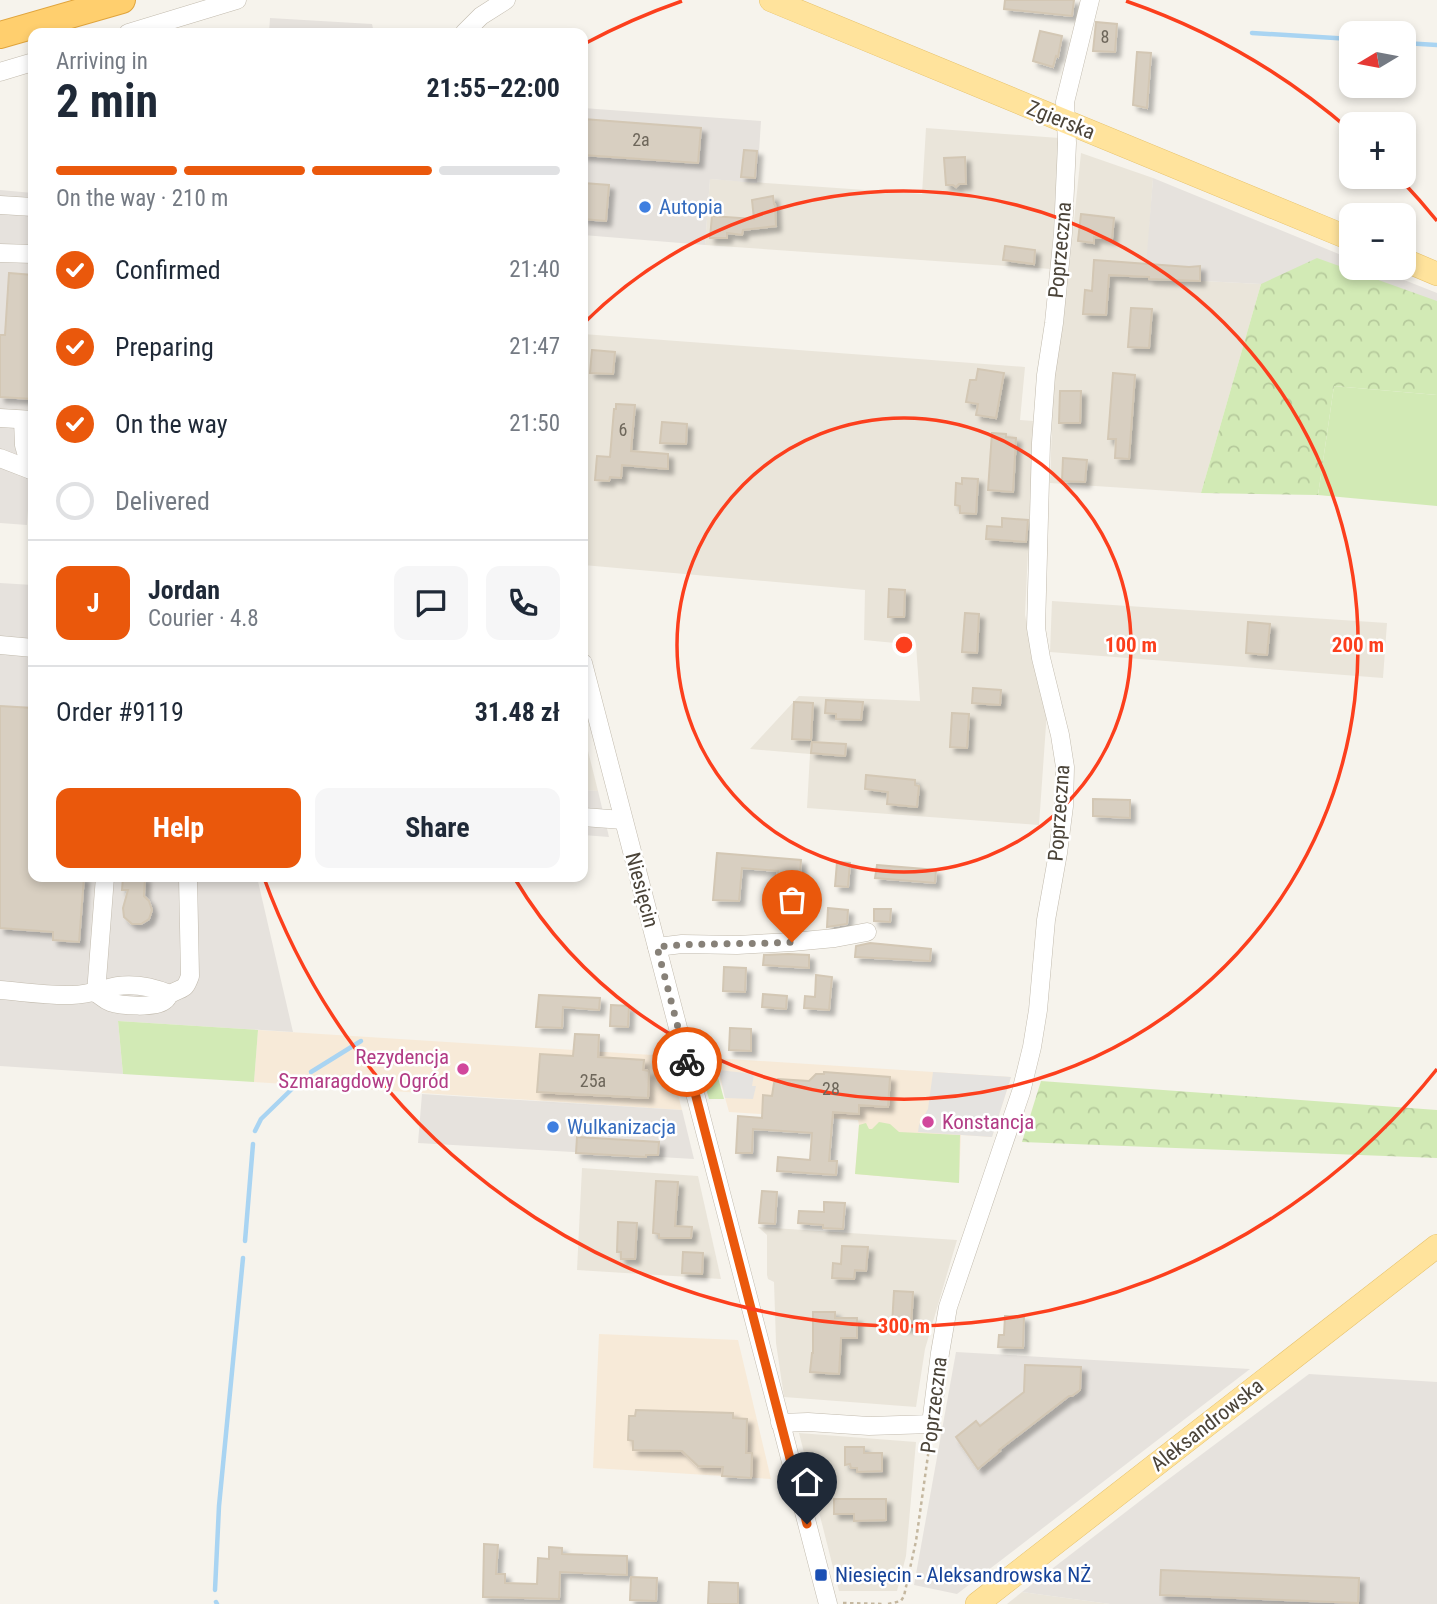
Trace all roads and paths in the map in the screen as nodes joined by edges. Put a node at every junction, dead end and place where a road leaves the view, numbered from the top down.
1 (122, 0) edge
2 (237, 0) edge
3 (506, 0) edge
4 (771, 0) edge
5 (1090, 0) edge
6 (145, 28) edge
7 (469, 28) edge
8 (0, 35) edge
9 (28, 64) edge
10 (0, 72) edge
11 (1066, 122) junction
12 (0, 205) edge
13 (28, 207) edge
14 (1339, 234) edge
15 (0, 253) edge
16 (28, 254) edge
17 (1416, 265) edge
18 (1437, 274) edge
19 (0, 418) edge
20 (28, 420) edge
21 (0, 458) edge
22 (28, 458) edge
23 (28, 469) edge
24 (0, 645) edge
25 (28, 648) edge
26 (588, 681) edge
27 (588, 817) edge
28 (623, 820) junction
29 (105, 882) edge
30 (188, 882) edge
31 (867, 932) dead end
32 (657, 947) junction
33 (0, 990) edge
34 (96, 993) junction
35 (1437, 1246) edge
36 (780, 1423) junction
37 (932, 1424) junction
38 (834, 1603) edge
39 (828, 1604) edge
40 (886, 1604) edge
41 (977, 1604) edge

1 - 8 highway
2 - 6 street
3 - 7 street
4 - 11 main road, Zgierska
5 - 11 street, Poprzeczna
9 - 10 street
11 - 14 main road, Zgierska
11 - 37 street, Poprzeczna
12 - 13 street
15 - 16 street
17 - 18 main road
19 - 20 street
20 - 22 street
21 - 23 street
24 - 25 street
26 - 28 street, Niesięcin
27 - 28 street
28 - 32 street, Niesięcin
29 - 34 street
30 - 34 street
31 - 32 street
32 - 36 street, Niesięcin
33 - 34 street
35 - 41 main road, Aleksandrowska
36 - 37 street
36 - 39 street, Niesięcin
37 - 40 path, Poprzeczna
38 - 40 path, Poprzeczna

